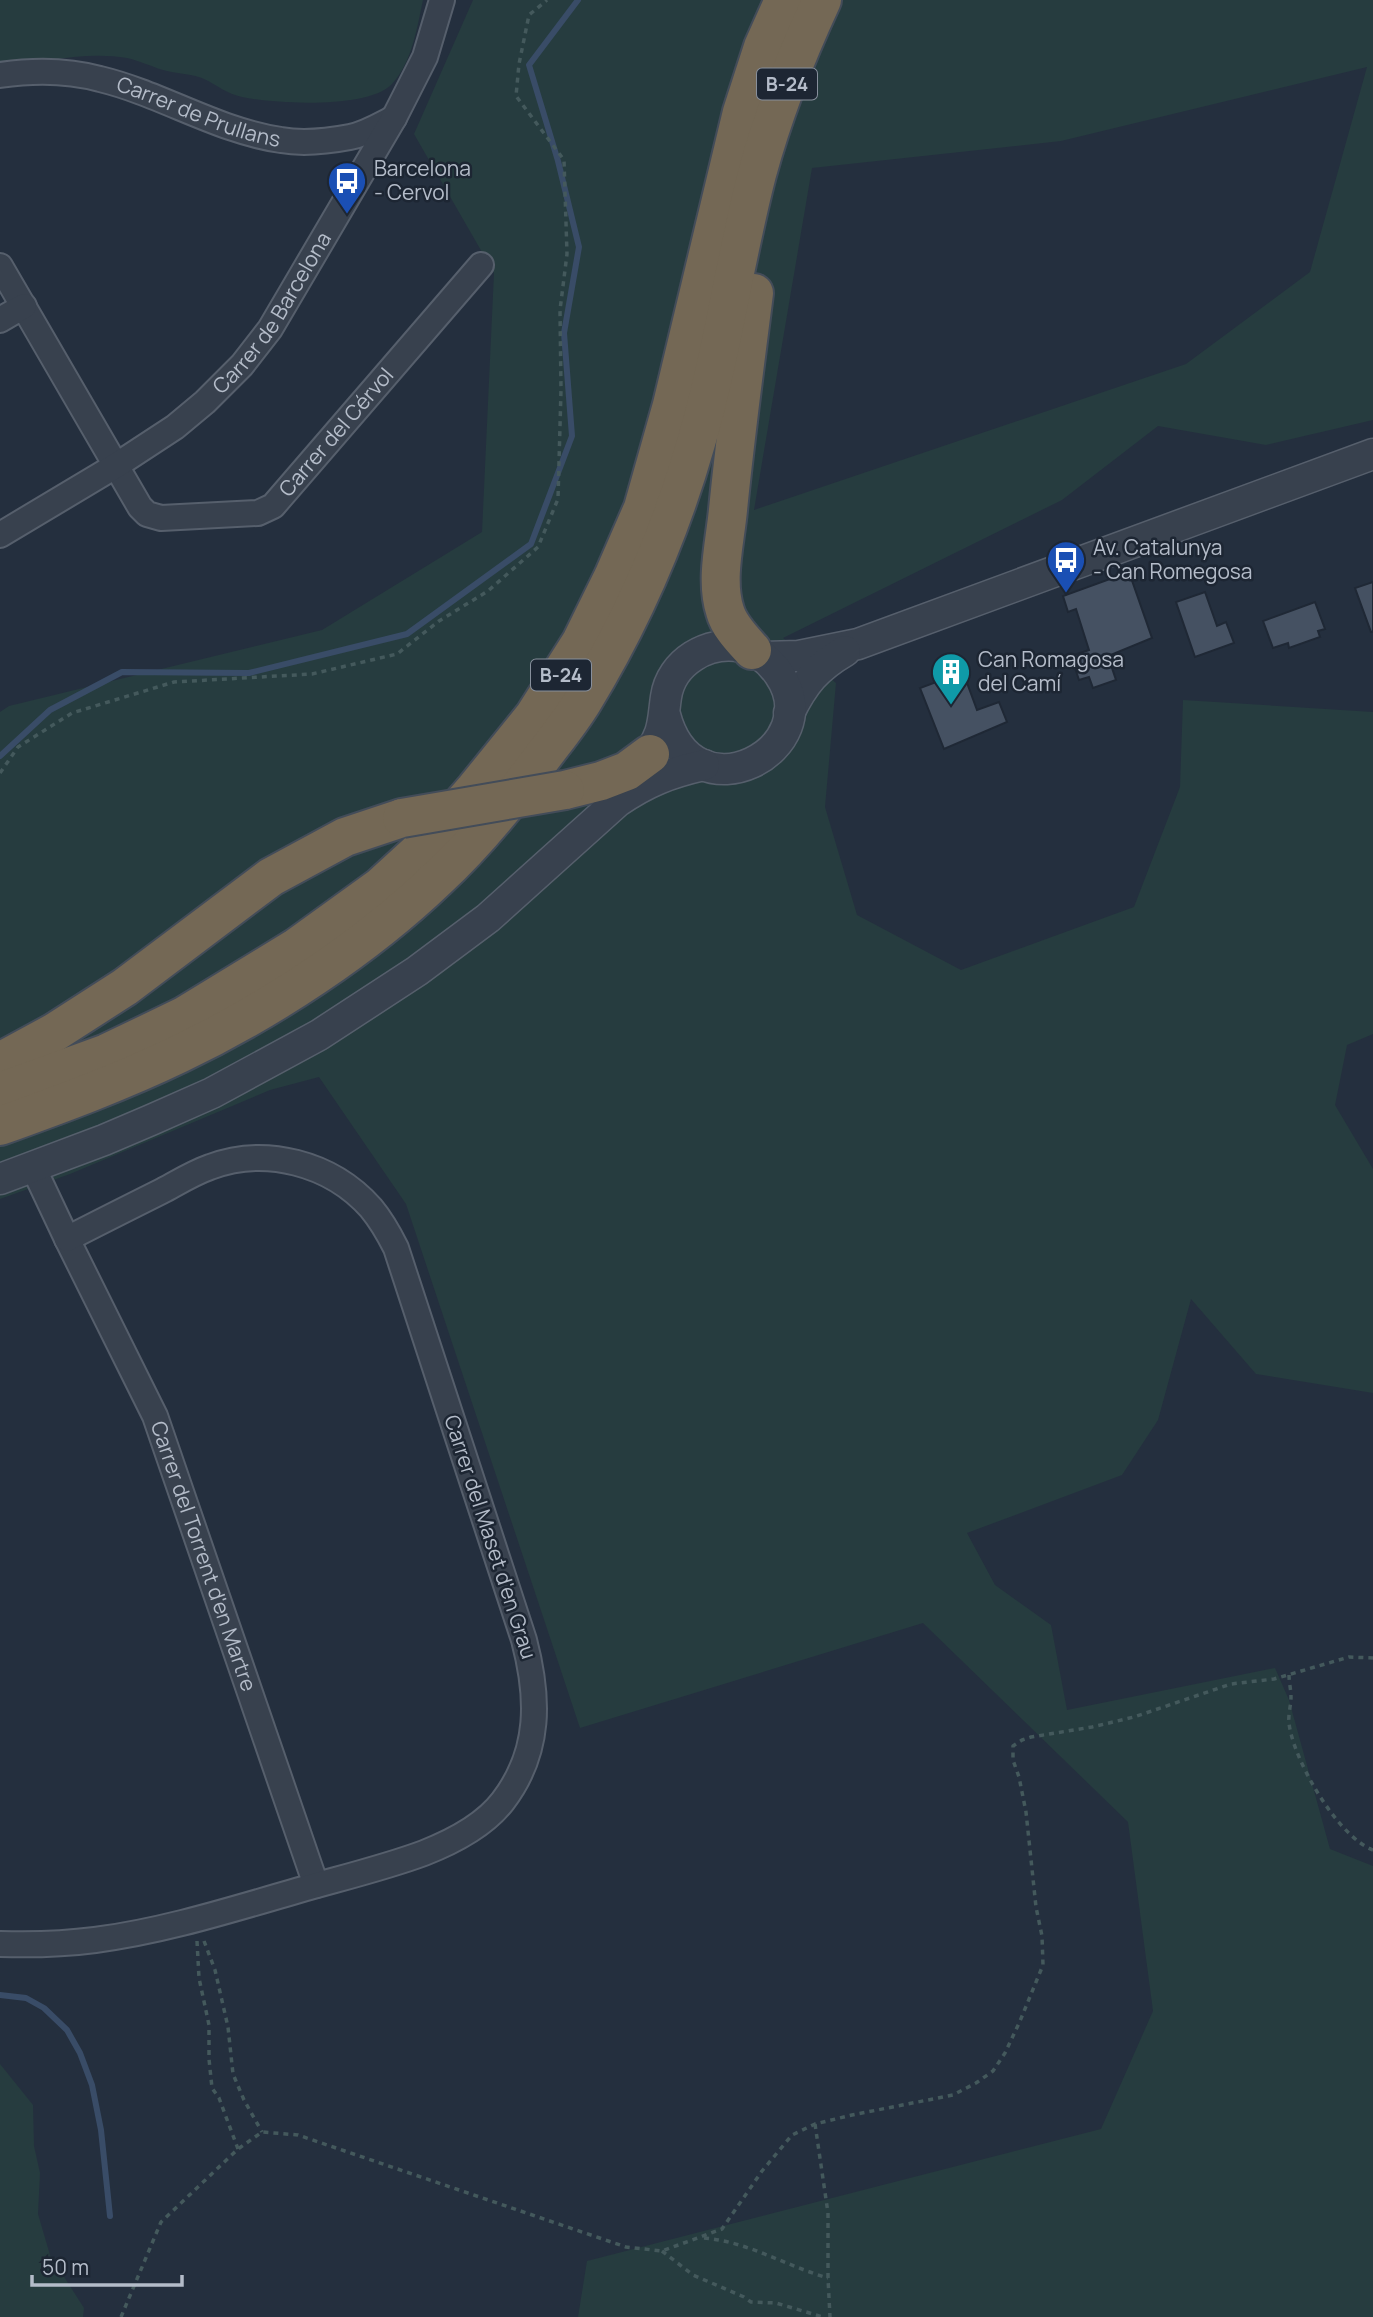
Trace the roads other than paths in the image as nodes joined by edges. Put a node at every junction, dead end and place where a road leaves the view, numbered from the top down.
1 (442, 0) edge
2 (784, 0) edge
3 (822, 0) edge
4 (0, 75) edge
5 (394, 118) junction
6 (758, 170) junction
7 (481, 264) dead end
8 (0, 266) edge
9 (24, 306) junction
10 (0, 320) edge
11 (1373, 454) edge
12 (117, 465) junction
13 (0, 535) edge
14 (858, 644) junction
15 (758, 654) junction
16 (789, 713) junction
17 (665, 715) junction
18 (650, 754) junction
19 (704, 765) junction
20 (617, 802) junction
21 (0, 1062) edge
22 (0, 1092) edge
23 (0, 1126) edge
24 (33, 1167) junction
25 (0, 1178) edge
26 (66, 1239) junction
27 (316, 1885) junction
28 (0, 1944) edge

1 - 5 street, Carrer de Barcelona
2 - 22 highway, B-24
3 - 6 highway, B-24
4 - 5 street, Carrer de Prullans
5 - 12 street, Carrer de Barcelona
6 - 15 highway
6 - 23 highway, B-24
7 - 12 street, Carrer del Cérvol
8 - 9 street, Carrer del Cérvol
9 - 10 street
9 - 12 street, Carrer del Cérvol
11 - 14 street
12 - 13 street, Carrer de Barcelona
14 - 15 street
14 - 16 street
15 - 16 street
15 - 17 street
16 - 19 street
17 - 18 street
17 - 19 street
18 - 20 street
18 - 21 highway, bridge
19 - 20 street
20 - 24 street
24 - 25 street
24 - 26 street
26 - 27 street, Carrer del Torrent d'en Martre
26 - 27 street, Carrer del Maset d'en Grau
27 - 28 street, Carrer del Maset d'en Grau

